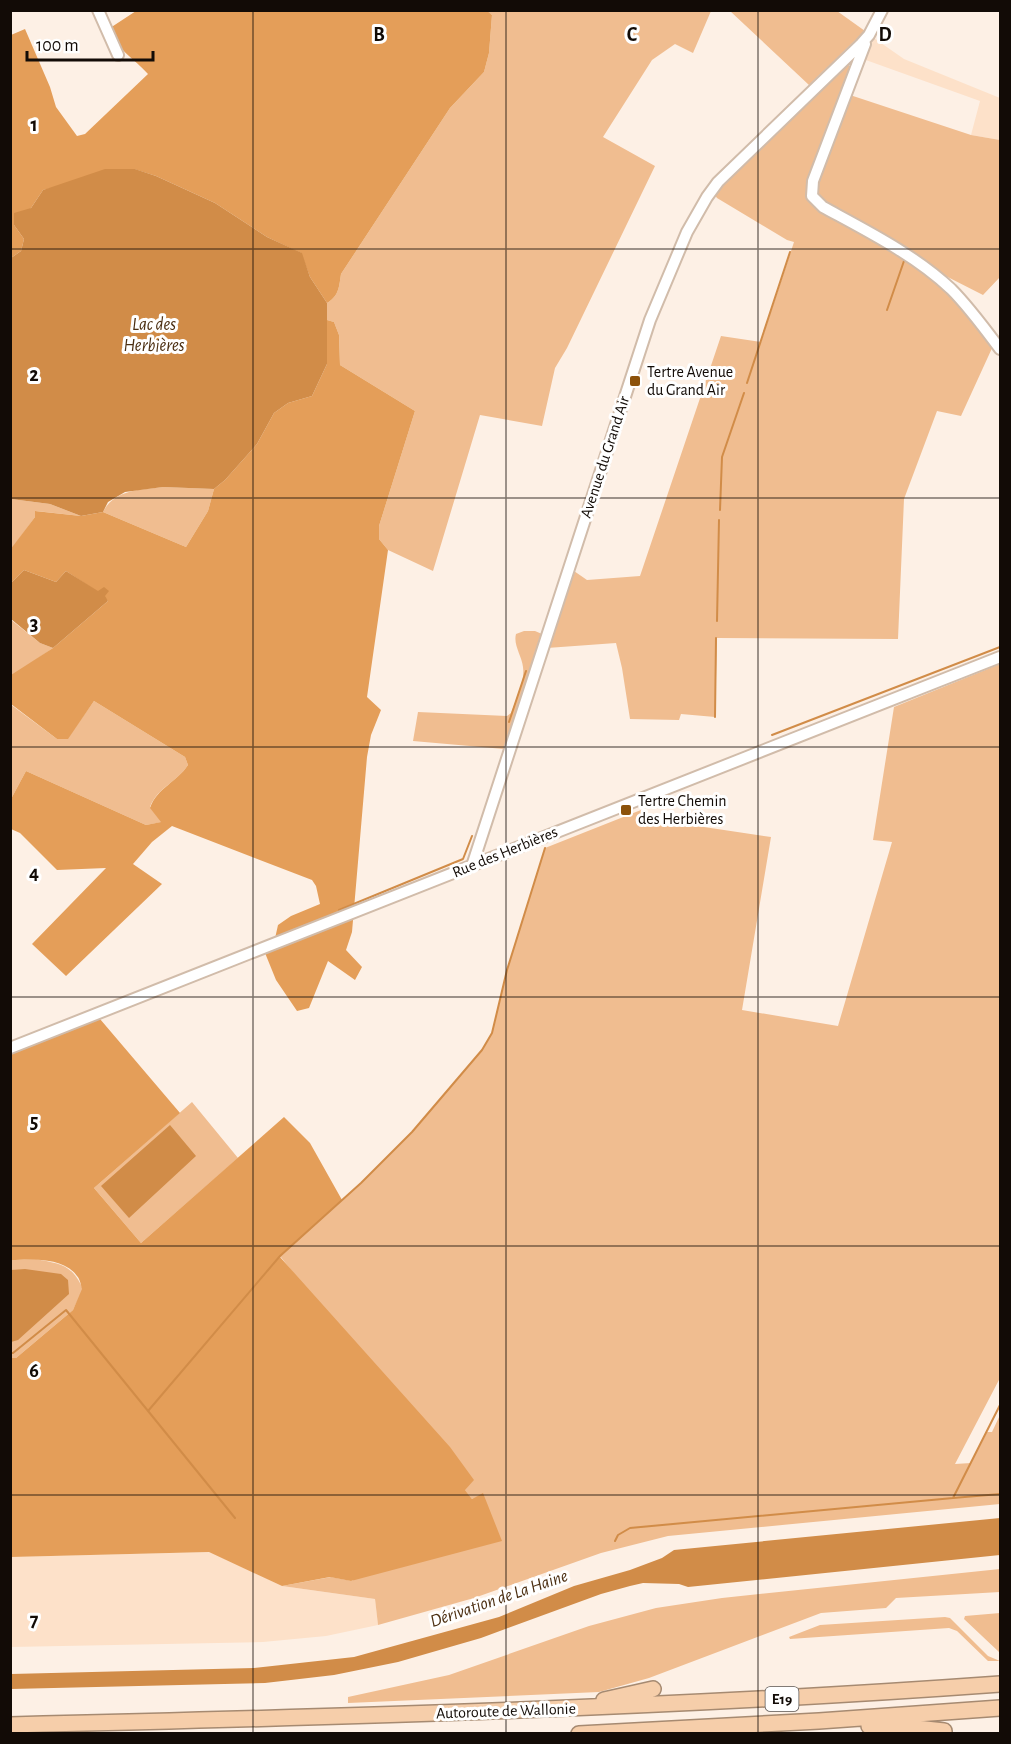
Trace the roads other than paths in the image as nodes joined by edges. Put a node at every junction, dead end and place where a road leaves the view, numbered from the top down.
1 (98, 10) edge
2 (882, 10) edge
3 (869, 35) junction
4 (118, 55) dead end
5 (1000, 349) edge
6 (1000, 657) edge
7 (472, 866) junction
8 (10, 1048) edge
9 (1000, 1684) edge
10 (653, 1689) dead end
11 (1000, 1708) edge
12 (563, 1709) junction
13 (819, 1721) junction
14 (10, 1725) edge
15 (944, 1731) dead end
16 (579, 1734) edge

1 - 4 street
2 - 3 street, Avenue du Grand Air
3 - 5 street
3 - 7 street, Avenue du Grand Air
6 - 7 street, Rue des Herbières
7 - 8 street, Rue des Herbières
9 - 12 highway, Autoroute de Wallonie / E19
10 - 12 highway
11 - 13 highway, Autoroute de Wallonie / E19
12 - 14 highway, Autoroute de Wallonie / E19
13 - 15 highway
13 - 16 highway, Autoroute de Wallonie / E19

